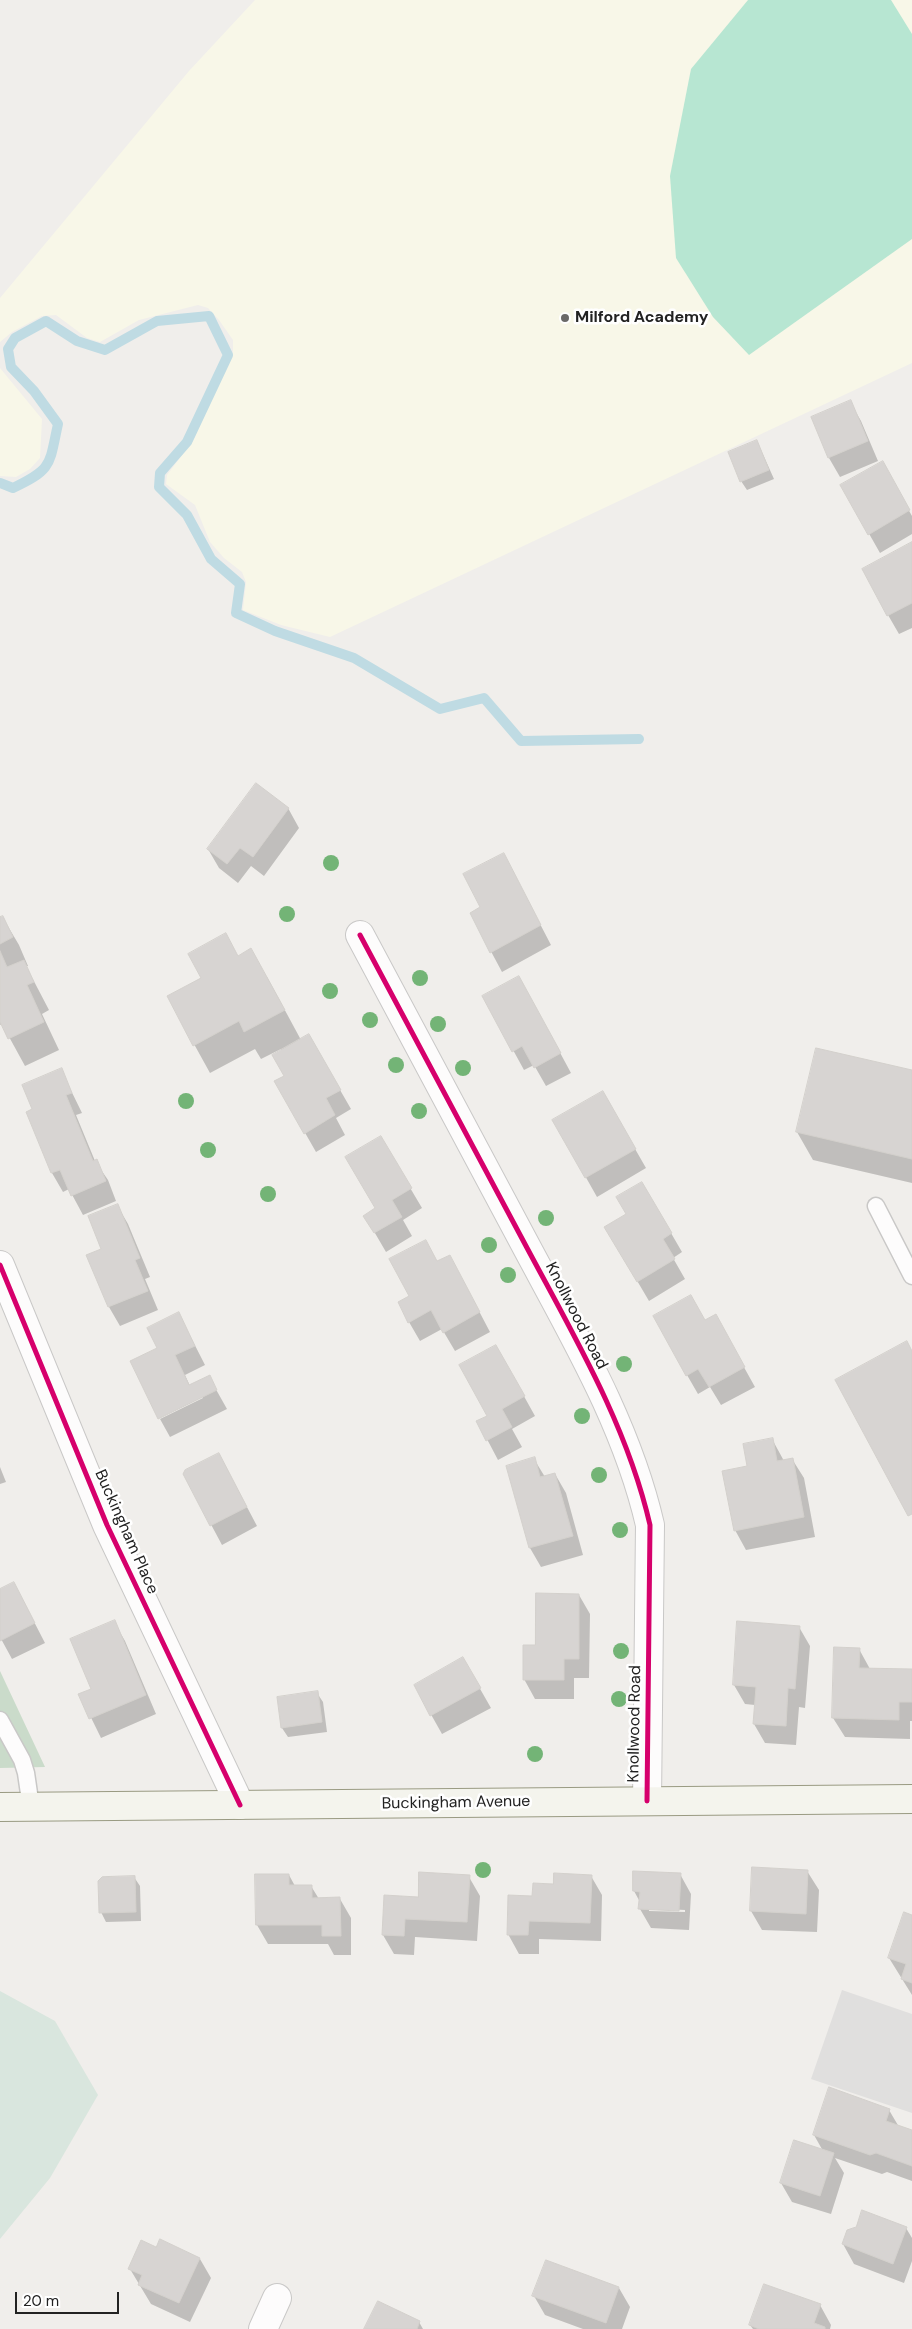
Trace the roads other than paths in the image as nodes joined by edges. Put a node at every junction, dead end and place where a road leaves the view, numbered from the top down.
1 (360, 935) dead end
2 (876, 1206) dead end
3 (0, 1265) edge
4 (912, 1276) edge
5 (0, 1720) edge
6 (912, 1798) edge
7 (647, 1801) junction
8 (240, 1805) junction
9 (0, 1807) edge
10 (31, 1807) junction
11 (277, 2298) dead end
12 (263, 2329) edge

1 - 7 street, Knollwood Road
2 - 4 lane
3 - 8 street, Buckingham Place
5 - 10 lane
6 - 7 main road, Buckingham Avenue
7 - 8 main road, Buckingham Avenue
8 - 10 main road, Buckingham Avenue
9 - 10 main road, Buckingham Avenue
11 - 12 street

